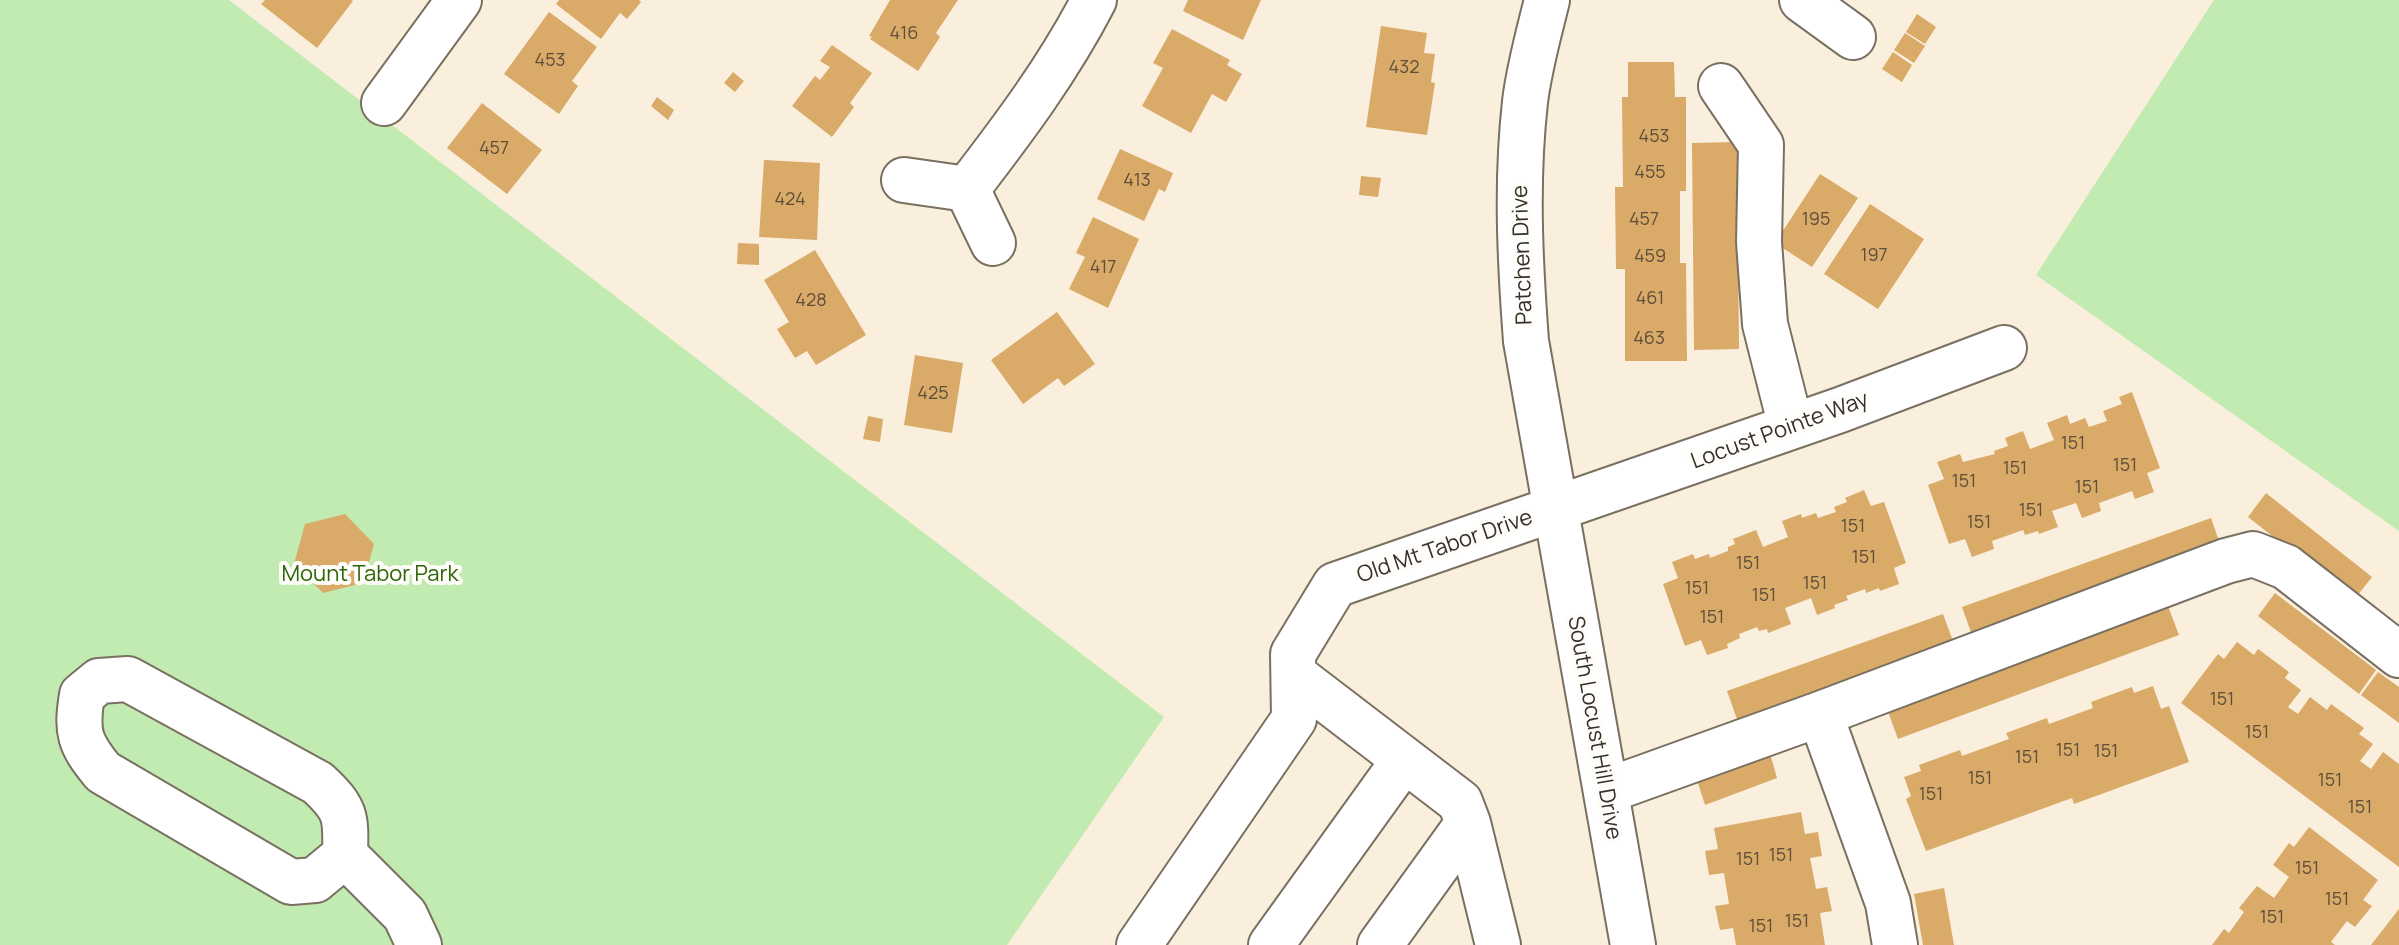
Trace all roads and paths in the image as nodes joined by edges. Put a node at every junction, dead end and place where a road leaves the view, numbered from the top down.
1 (459, 0) edge
2 (1094, 0) edge
3 (1547, 0) edge
4 (1802, 0) edge
5 (1853, 37) dead end
6 (1721, 86) dead end
7 (384, 103) dead end
8 (904, 180) dead end
9 (967, 189) junction
10 (993, 243) dead end
11 (2004, 348) dead end
12 (1791, 427) junction
13 (1555, 510) junction
14 (2399, 655) edge
15 (1294, 675) junction
16 (1820, 714) junction
17 (1404, 760) junction
18 (1606, 791) junction
19 (1468, 823) junction
20 (345, 855) junction
21 (1151, 941) edge
22 (419, 945) edge
23 (1271, 945) edge
24 (1380, 945) edge
25 (1498, 945) edge
26 (1633, 945) edge
27 (1895, 945) edge

1 - 7 street
2 - 9 street
3 - 13 street, Patchen Drive
4 - 5 street
6 - 12 street
8 - 9 street
9 - 10 street
11 - 12 street, Locust Pointe Way
12 - 13 street, Locust Pointe Way
13 - 15 street, Old Mt Tabor Drive
13 - 18 street, South Locust Hill Drive
14 - 16 street
15 - 17 street
15 - 21 street
16 - 18 street
16 - 27 street
17 - 19 street
17 - 23 street
18 - 26 street, South Locust Hill Drive
19 - 24 street
19 - 25 street
20 - 20 street
20 - 22 street

